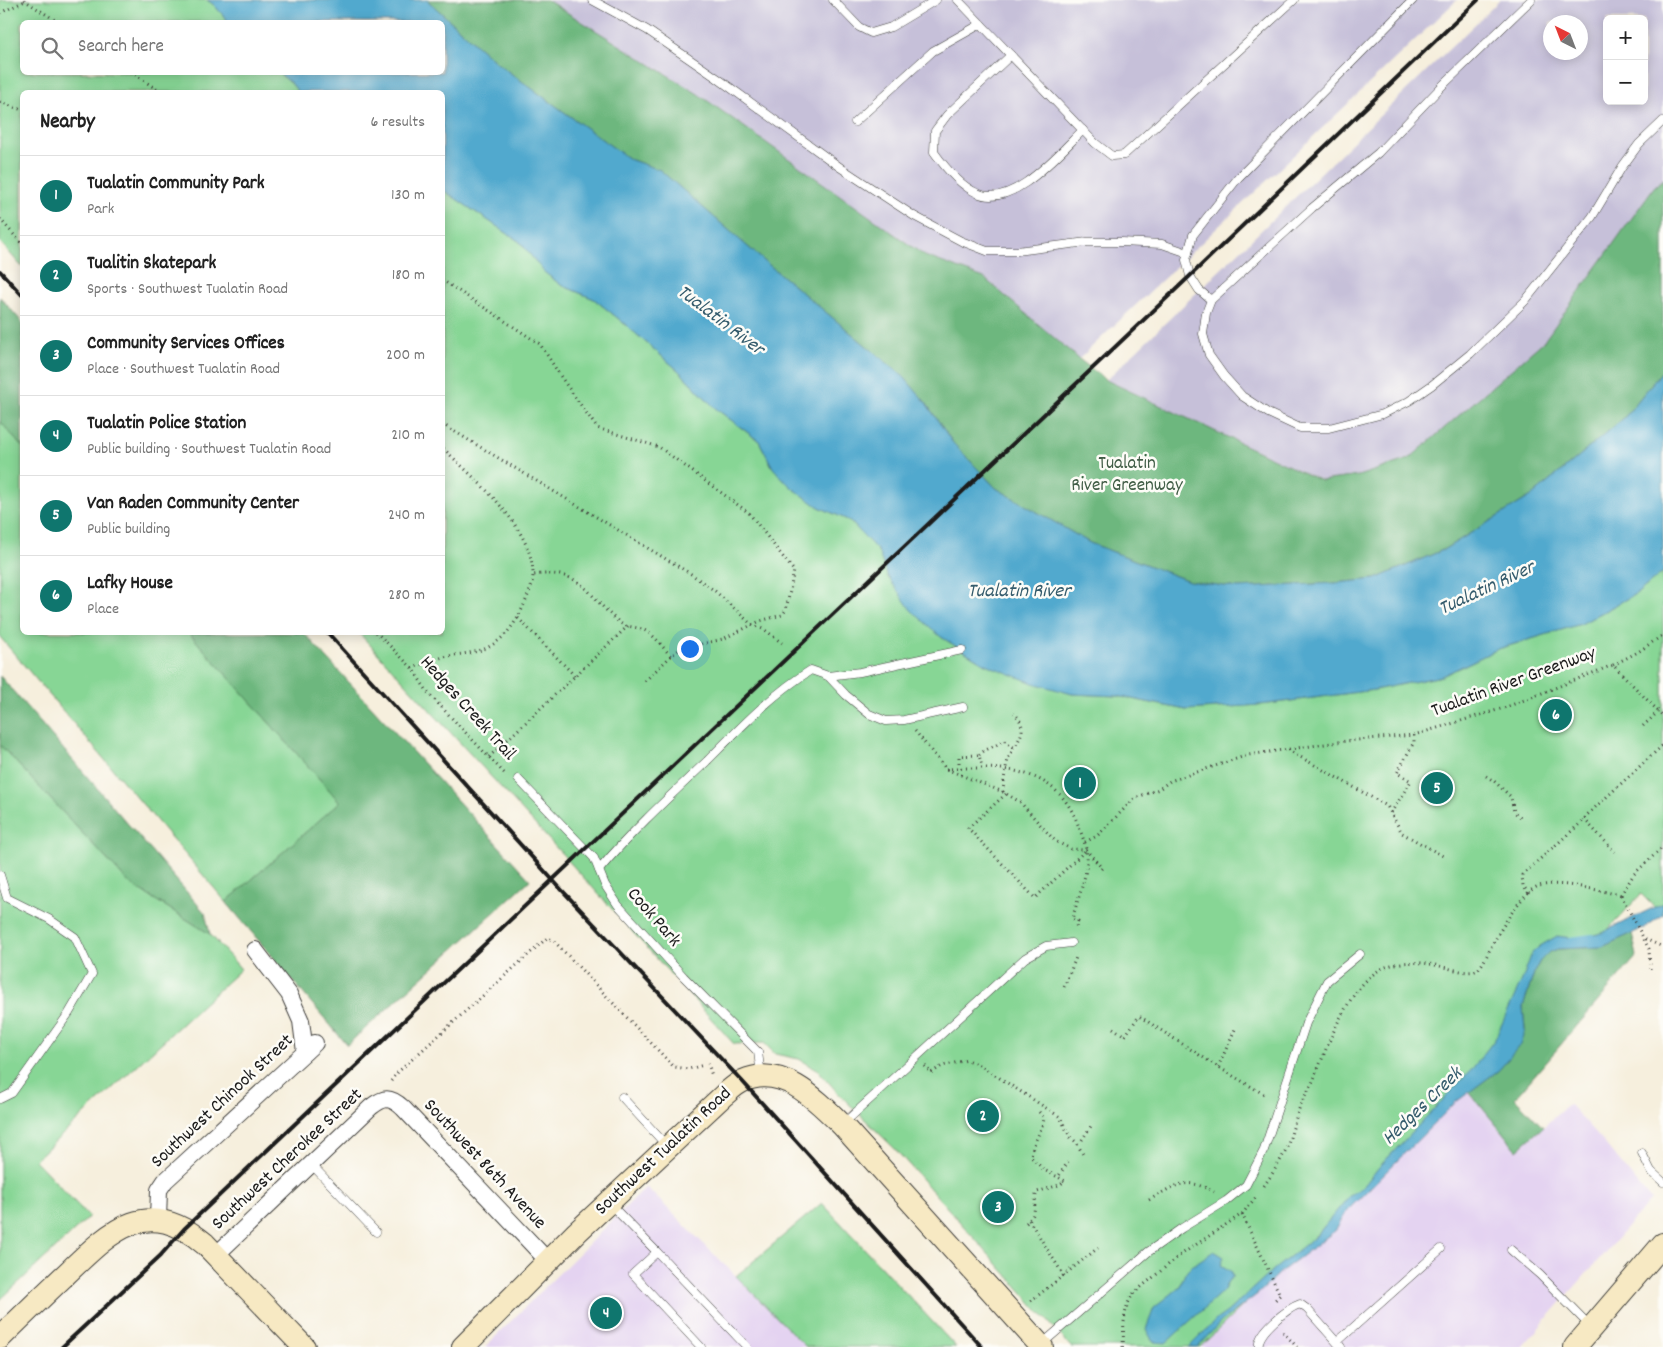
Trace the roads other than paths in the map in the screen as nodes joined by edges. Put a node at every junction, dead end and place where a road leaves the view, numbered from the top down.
1 (592, 0) edge
2 (834, 0) edge
3 (936, 0) edge
4 (958, 0) edge
5 (1294, 0) edge
6 (1413, 0) edge
7 (1531, 0) edge
8 (981, 24) junction
9 (1012, 55) junction
10 (1663, 121) edge
11 (855, 122) dead end
12 (1083, 130) junction
13 (1188, 252) junction
14 (1211, 300) junction
15 (962, 650) dead end
16 (828, 676) junction
17 (962, 707) dead end
18 (518, 779) road end
19 (599, 870) junction
20 (0, 875) edge
21 (1071, 943) road end
22 (255, 950) dead end
23 (1360, 954) dead end
24 (762, 1077) junction
25 (622, 1098) dead end
26 (0, 1099) edge
27 (388, 1099) joint
28 (842, 1125) junction
29 (668, 1147) junction
30 (1642, 1153) dead end
31 (311, 1164) junction
32 (1663, 1182) edge
33 (609, 1202) junction
34 (158, 1220) junction
35 (376, 1232) dead end
36 (1663, 1244) edge
37 (1441, 1249) dead end
38 (1511, 1250) dead end
39 (657, 1252) junction
40 (216, 1255) junction
41 (548, 1262) junction
42 (1592, 1328) junction
43 (0, 1338) edge
44 (1339, 1345) edge
45 (1041, 1346) edge
46 (304, 1347) edge
47 (463, 1347) edge
48 (701, 1347) edge
49 (747, 1347) edge
50 (1259, 1347) edge
51 (1575, 1347) edge

1 - 13 lane
2 - 3 lane
4 - 8 lane
5 - 12 lane
6 - 13 lane
7 - 14 lane
8 - 9 lane
8 - 11 lane
9 - 12 lane
9 - 12 lane
10 - 14 lane
13 - 14 lane
15 - 16 lane
16 - 17 lane
16 - 19 lane
18 - 19 lane, Cook Park
19 - 24 lane, Cook Park
20 - 26 lane
21 - 28 lane
22 - 34 street, Southwest Chinook Street
23 - 45 lane
24 - 28 main road, Southwest Tualatin Road
24 - 29 main road, Southwest Tualatin Road
25 - 29 lane
27 - 31 street, Southwest Cherokee Street
27 - 41 street, Southwest 86th Avenue
28 - 45 main road, Southwest Tualatin Road
29 - 33 main road, Southwest Tualatin Road
30 - 32 lane
31 - 35 lane
31 - 40 street, Southwest Cherokee Street
33 - 39 lane
33 - 41 main road, Southwest Tualatin Road
34 - 40 main road
34 - 43 main road
36 - 42 main road
37 - 44 lane
38 - 42 lane
39 - 48 lane
39 - 49 lane
40 - 46 main road
41 - 47 main road, Southwest Tualatin Road
42 - 51 main road
44 - 50 lane

